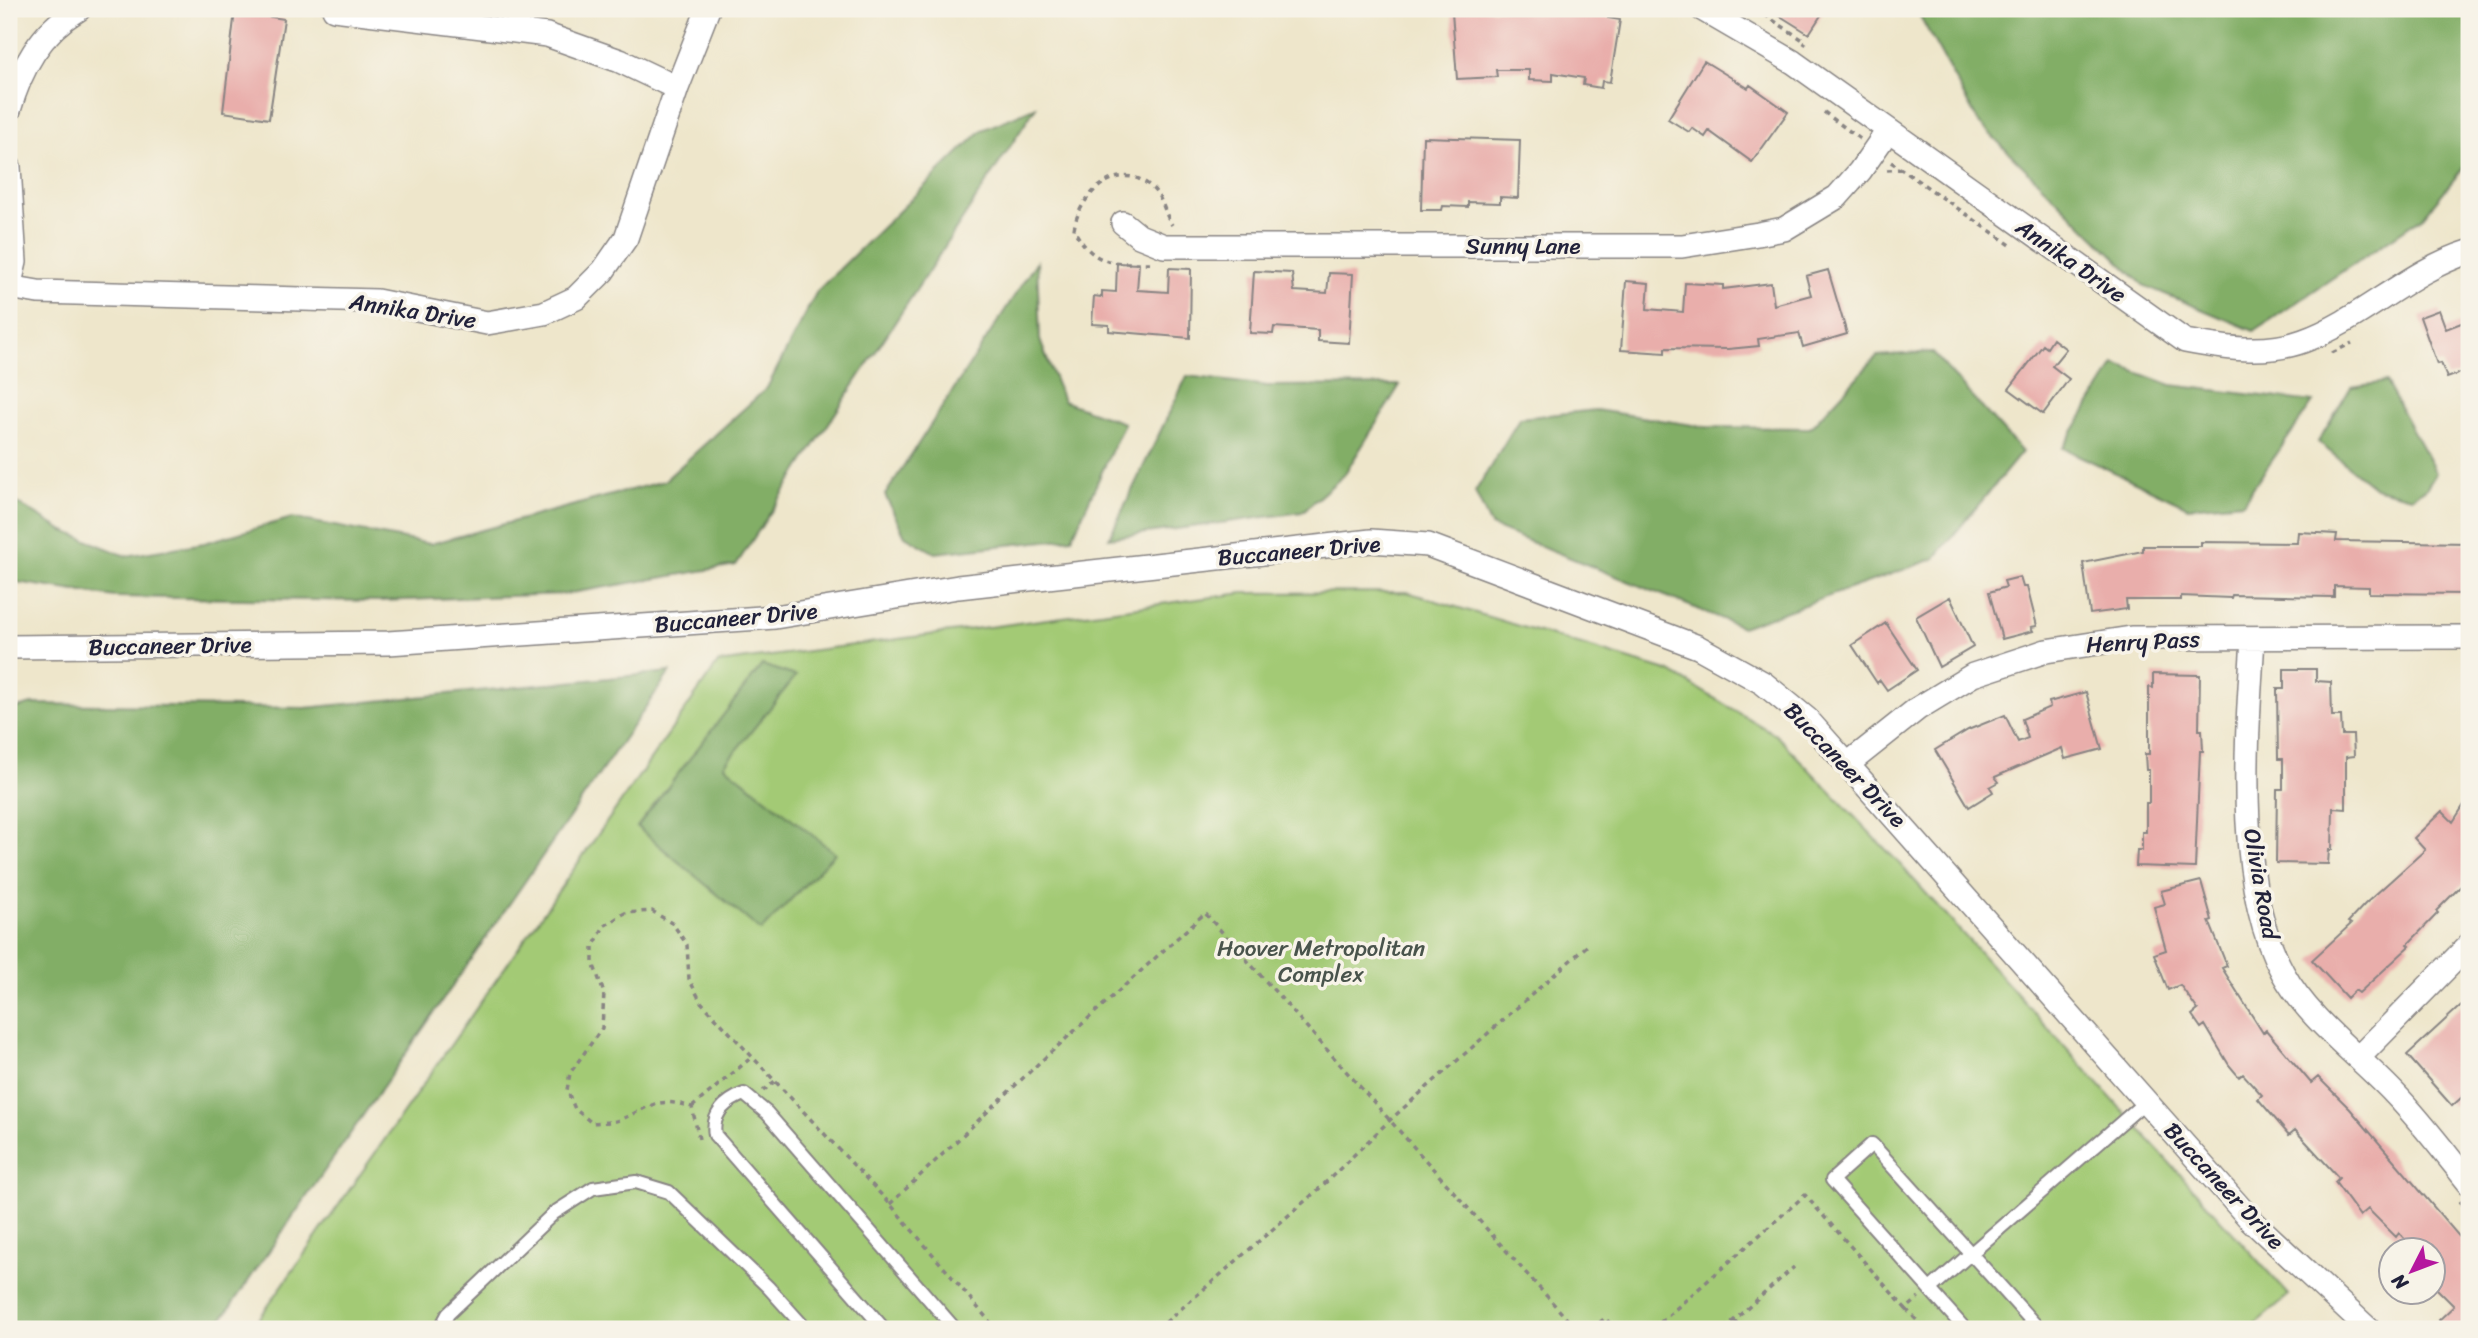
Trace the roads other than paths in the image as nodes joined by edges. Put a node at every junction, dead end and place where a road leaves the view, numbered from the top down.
1 (79, 9) edge
2 (334, 9) edge
3 (708, 9) edge
4 (1702, 9) edge
5 (677, 88) junction
6 (9, 110) edge
7 (1887, 132) junction
8 (9, 167) edge
9 (1124, 223) dead end
10 (2469, 253) edge
11 (9, 287) edge
12 (2469, 637) edge
13 (2253, 639) junction
14 (9, 647) edge
15 (1849, 763) junction
16 (2469, 944) edge
17 (2359, 1057) junction
18 (2145, 1102) junction
19 (2461, 1187) edge
20 (1971, 1254) junction
21 (1928, 1287) junction
22 (2377, 1325) edge
23 (440, 1329) edge
24 (806, 1329) edge
25 (884, 1329) edge
26 (955, 1329) edge
27 (1965, 1329) edge
28 (2039, 1329) edge

1 - 6 street
2 - 5 street
3 - 5 street, Annika Drive
4 - 7 street, Annika Drive
5 - 11 street, Annika Drive
7 - 9 street, Sunny Lane
7 - 10 street, Annika Drive
8 - 11 street
12 - 13 street, Henry Pass
13 - 15 street, Henry Pass
13 - 17 street, Olivia Road
14 - 15 street, Buccaneer Drive
15 - 18 street, Buccaneer Drive
16 - 17 street
17 - 19 street, Olivia Road
18 - 20 lane
18 - 22 street, Buccaneer Drive
20 - 21 lane
20 - 21 lane
20 - 28 lane
21 - 27 lane
23 - 24 lane
25 - 26 lane

